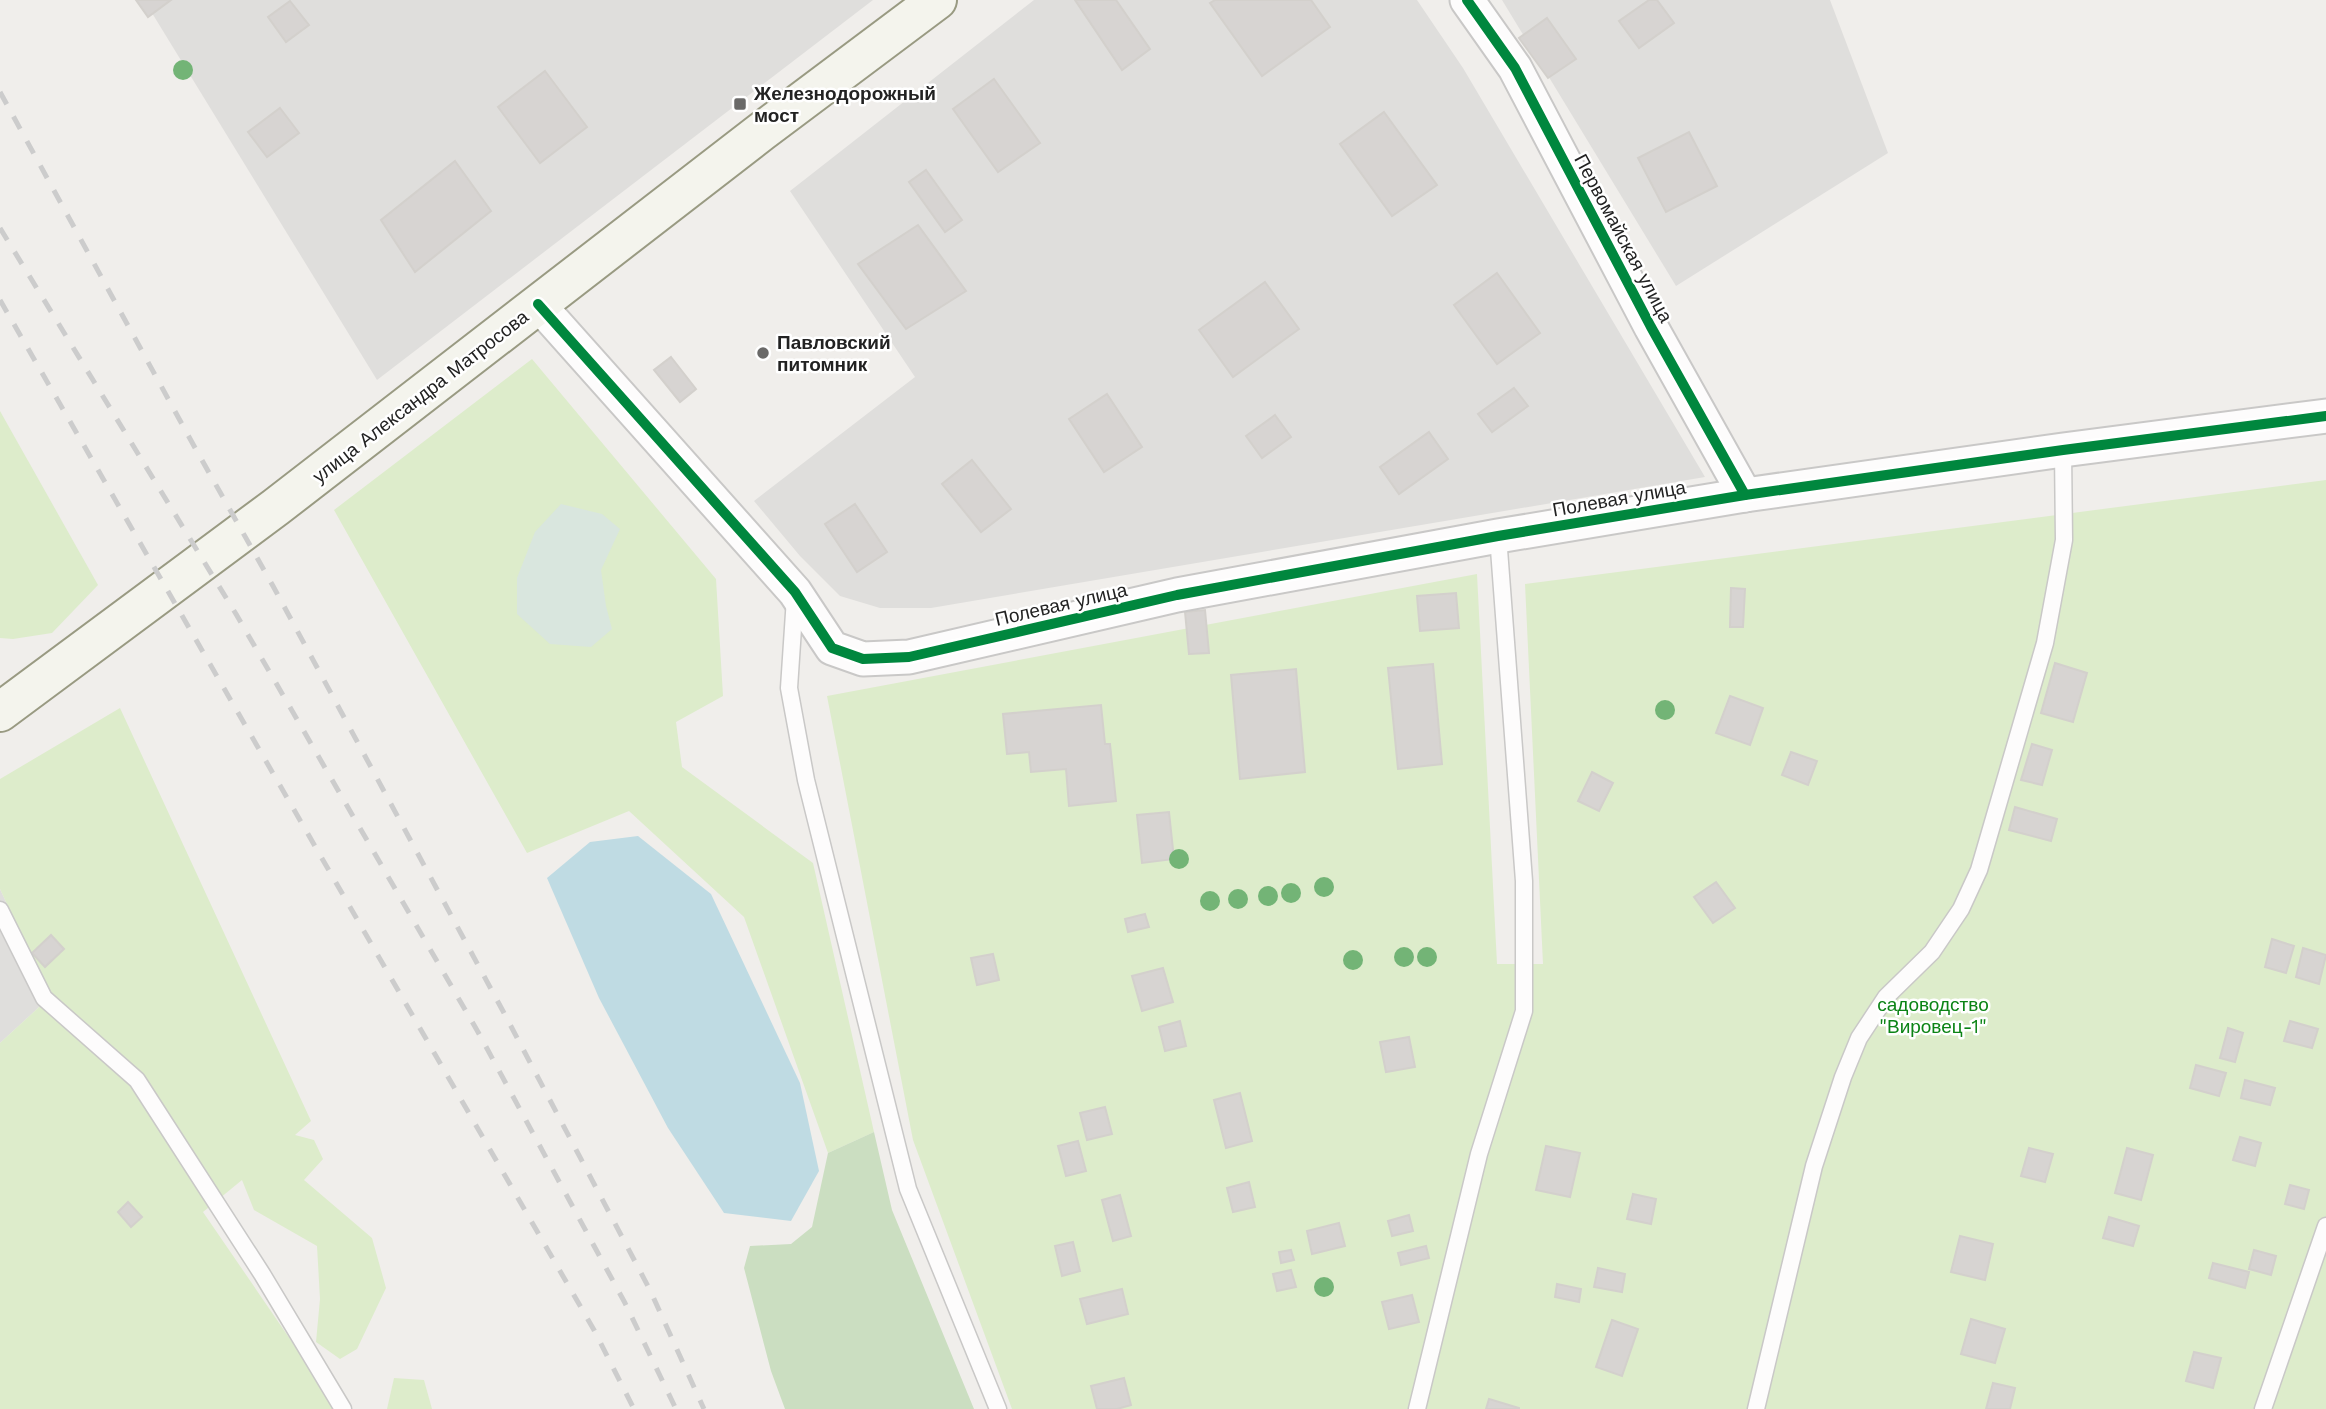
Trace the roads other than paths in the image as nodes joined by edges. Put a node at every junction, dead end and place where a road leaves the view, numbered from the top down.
1 (937, 0) edge
2 (1468, 0) edge
3 (538, 304) junction
4 (2326, 416) edge
5 (2063, 450) junction
6 (1745, 495) junction
7 (1498, 537) junction
8 (795, 592) junction
9 (0, 712) edge
10 (0, 910) edge
11 (2326, 1226) edge
12 (343, 1409) edge
13 (998, 1409) edge
14 (1417, 1409) edge
15 (1756, 1409) edge
16 (2263, 1409) edge

1 - 3 main road, улица Александра Матросова
2 - 6 street, Первомайская улица
3 - 8 street, Полевая улица
3 - 9 main road, улица Александра Матросова
4 - 5 street, Полевая улица
5 - 6 street, Полевая улица
5 - 15 lane
6 - 7 street, Полевая улица
7 - 8 street, Полевая улица
7 - 14 lane
8 - 13 lane
10 - 12 lane
11 - 16 lane

